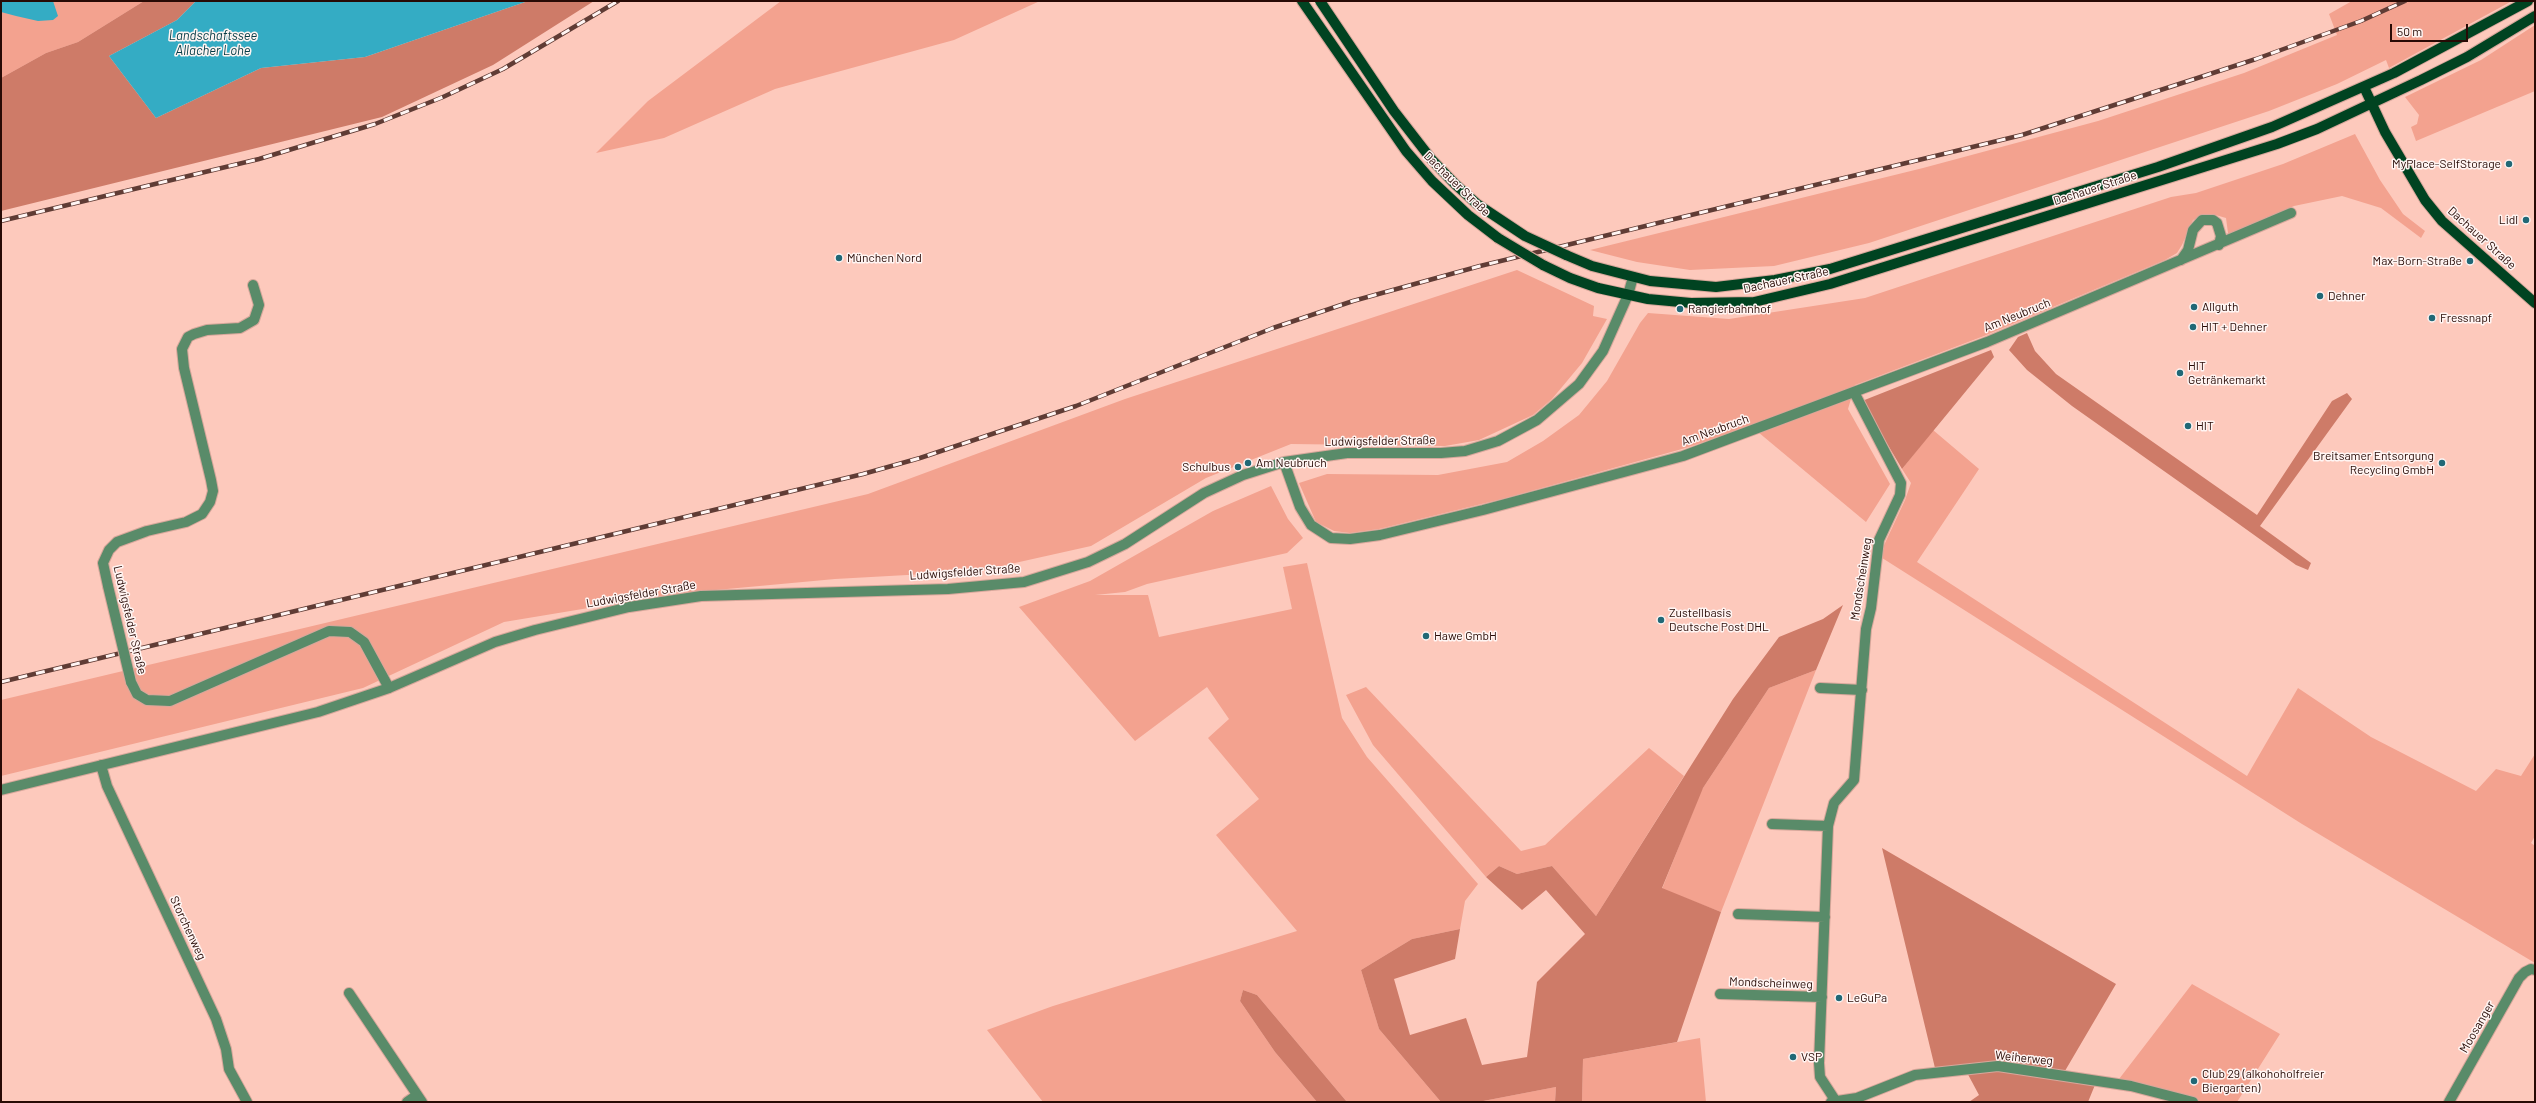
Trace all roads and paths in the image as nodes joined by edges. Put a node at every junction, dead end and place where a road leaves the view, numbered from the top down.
1 (1302, 1) edge
2 (1320, 1) edge
3 (2528, 1) edge
4 (2535, 16) edge
5 (2364, 86) junction
6 (2372, 103) junction
7 (2291, 213) dead end
8 (2219, 245) junction
9 (2179, 262) junction
10 (1632, 277) junction
11 (253, 285) dead end
12 (1628, 295) junction
13 (2535, 303) edge
14 (1854, 392) junction
15 (1284, 462) junction
16 (389, 688) junction
17 (1820, 688) dead end
18 (1862, 690) junction
19 (101, 765) junction
20 (1, 790) edge
21 (1772, 824) dead end
22 (1828, 826) junction
23 (1738, 914) dead end
24 (1825, 917) junction
25 (2533, 969) edge
26 (349, 993) dead end
27 (1720, 994) dead end
28 (1822, 997) junction
29 (419, 1099) edge
30 (1839, 1101) edge
31 (247, 1102) edge
32 (407, 1102) edge
33 (2193, 1102) edge
34 (2449, 1102) edge

1 - 12 main road, Dachauer Straße, bridge
2 - 10 main road, Dachauer Straße, bridge
3 - 5 main road
4 - 6 main road
5 - 6 main road, Dachauer Straße
5 - 10 main road, Dachauer Straße
6 - 12 main road, Dachauer Straße
6 - 13 main road, Dachauer Straße
7 - 8 street, Am Neubruch
8 - 9 street, Am Neubruch
8 - 9 street
9 - 14 street, Am Neubruch
10 - 12 street, Ludwigsfelder Straße
11 - 16 street, Ludwigsfelder Straße, bridge
12 - 15 street, Ludwigsfelder Straße
14 - 15 street, Am Neubruch
14 - 18 street, Mondscheinweg
15 - 16 street, Ludwigsfelder Straße
16 - 19 street, Ludwigsfelder Straße
17 - 18 street
18 - 22 street, Mondscheinweg
19 - 20 street, Ludwigsfelder Straße
19 - 31 street, Storchenweg
21 - 22 street
22 - 24 street, Mondscheinweg
23 - 24 street
24 - 28 street, Mondscheinweg
25 - 34 street, Moosanger
26 - 29 street
27 - 28 street, Mondscheinweg
28 - 30 street, Mondscheinweg
29 - 32 street
30 - 33 street, Weiherweg

